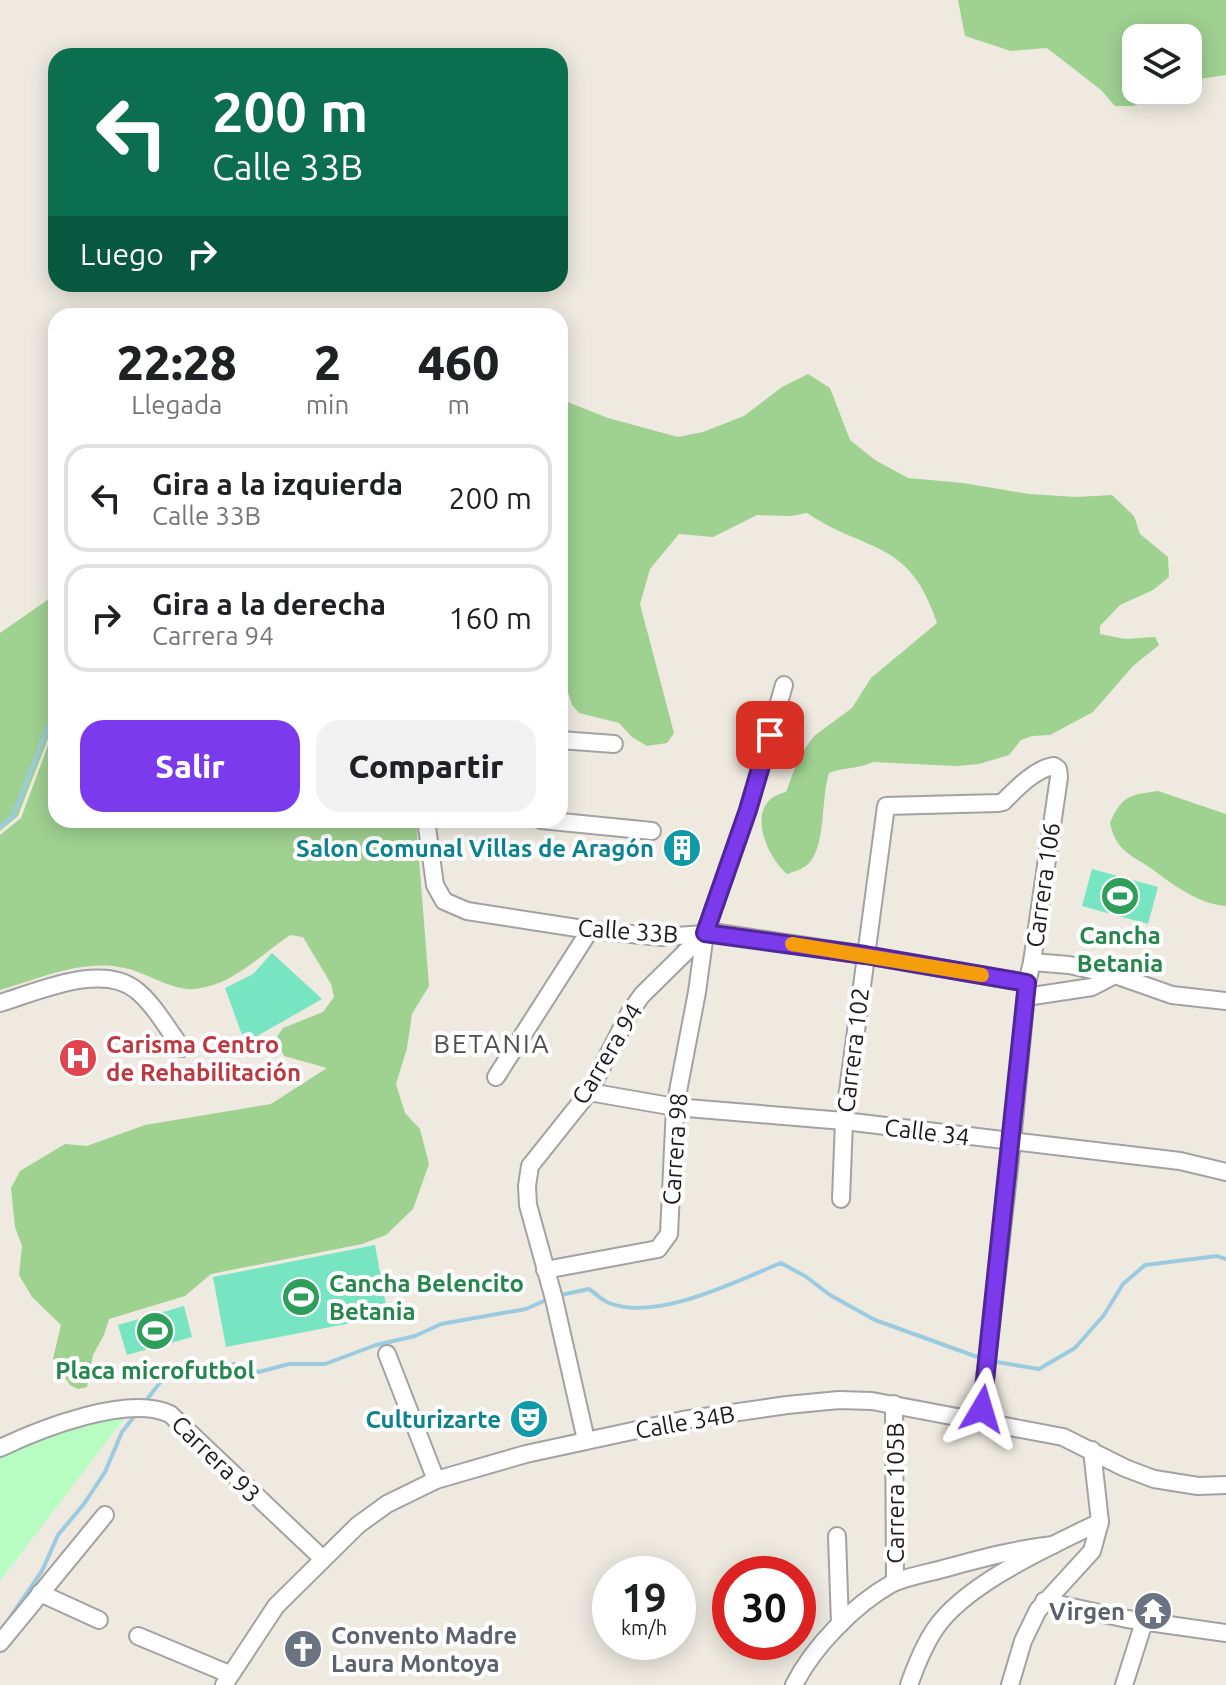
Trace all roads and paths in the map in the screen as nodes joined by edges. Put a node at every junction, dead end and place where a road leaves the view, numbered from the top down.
1 (784, 685) dead end
2 (568, 741) edge
3 (614, 744) dead end
4 (1059, 777) joint
5 (568, 823) edge
6 (427, 828) edge
7 (652, 831) dead end
8 (590, 930) junction
9 (705, 933) junction
10 (865, 955) junction
11 (1032, 962) junction
12 (1115, 975) junction
13 (1026, 990) junction
14 (1226, 1001) edge
15 (0, 1003) edge
16 (182, 1048) dead end
17 (496, 1077) dead end
18 (589, 1092) junction
19 (675, 1107) junction
20 (844, 1121) junction
21 (1012, 1142) junction
22 (1226, 1172) edge
23 (841, 1199) dead end
24 (547, 1276) junction
25 (387, 1354) dead end
26 (894, 1404) junction
27 (980, 1422) junction
28 (586, 1440) junction
29 (0, 1448) edge
30 (1092, 1450) junction
31 (436, 1480) junction
32 (1226, 1485) edge
33 (105, 1515) dead end
34 (1100, 1522) junction
35 (837, 1536) dead end
36 (1053, 1545) junction
37 (323, 1559) junction
38 (895, 1582) junction
39 (40, 1593) junction
40 (1044, 1601) junction
41 (99, 1620) dead end
42 (1144, 1622) junction
43 (840, 1624) junction
44 (1226, 1633) edge
45 (138, 1636) dead end
46 (0, 1643) edge
47 (226, 1680) edge
48 (794, 1685) edge
49 (909, 1685) edge
50 (1010, 1685) edge
51 (1124, 1685) edge

1 - 9 street, Carrera 94
2 - 3 street
4 - 10 street, Carrera 102
4 - 11 street, Carrera 106
5 - 7 street
6 - 8 street, Calle 33B
8 - 9 street, Calle 33B
8 - 17 street
9 - 10 street, Calle 33B
9 - 18 street, Carrera 94
9 - 19 street, Carrera 98
10 - 13 street, Calle 33B
10 - 20 street, Carrera 102
11 - 12 street
11 - 13 street, Carrera 106
12 - 13 street, Calle 33B
12 - 14 street
13 - 21 street, Carrera 106
15 - 16 street
18 - 19 street, Calle 34
18 - 24 street, Carrera 94
19 - 20 street, Calle 34
19 - 24 street, Carrera 98
20 - 21 street, Calle 34
20 - 23 street, Carrera 102
21 - 22 street, Calle 34
21 - 27 street, Carrera 106
24 - 28 street, Carrera 94
25 - 31 street
26 - 27 street, Calle 34B
26 - 28 street, Calle 34B
26 - 38 street, Carrera 105B
27 - 30 street, Calle 34B
28 - 31 street, Calle 34B
29 - 37 street, Carrera 93
30 - 32 street, Calle 34B
30 - 34 street
31 - 37 street, Calle 34B
33 - 39 street
34 - 36 street
34 - 40 street
35 - 43 street
36 - 38 street, Carrera 105B
36 - 49 street
37 - 47 street, Calle 34B
38 - 43 street, Carrera 105B
39 - 41 street
39 - 46 street
40 - 42 street
40 - 50 street
42 - 44 street
42 - 51 street
43 - 48 street, Carrera 105B
45 - 47 street

